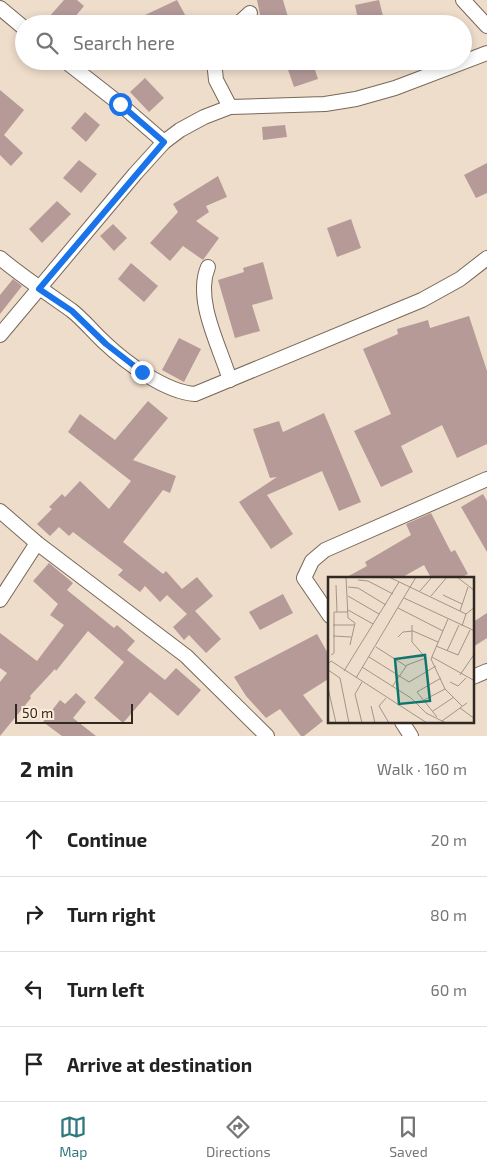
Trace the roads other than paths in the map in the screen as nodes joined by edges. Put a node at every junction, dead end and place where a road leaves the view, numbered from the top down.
1 (463, 0) edge
2 (0, 8) edge
3 (15, 20) edge
4 (487, 26) edge
5 (487, 53) edge
6 (472, 59) edge
7 (77, 70) edge
8 (215, 70) edge
9 (442, 70) edge
10 (230, 107) junction
11 (164, 142) junction
12 (0, 258) edge
13 (487, 258) edge
14 (208, 267) dead end
15 (39, 289) junction
16 (0, 335) edge
17 (230, 380) junction
18 (487, 480) edge
19 (0, 511) edge
20 (37, 543) junction
21 (0, 600) edge
22 (328, 613) edge
23 (487, 671) edge
24 (474, 677) edge
25 (403, 724) edge
26 (267, 736) edge
27 (410, 736) edge

1 - 4 street
2 - 3 street
5 - 6 street
7 - 11 street
8 - 10 street
9 - 10 street
10 - 11 street
11 - 15 street
12 - 15 street
13 - 17 street
14 - 17 street
15 - 16 street
15 - 17 street
18 - 22 street
19 - 20 street
20 - 21 street
20 - 26 street
23 - 24 street
25 - 27 street

